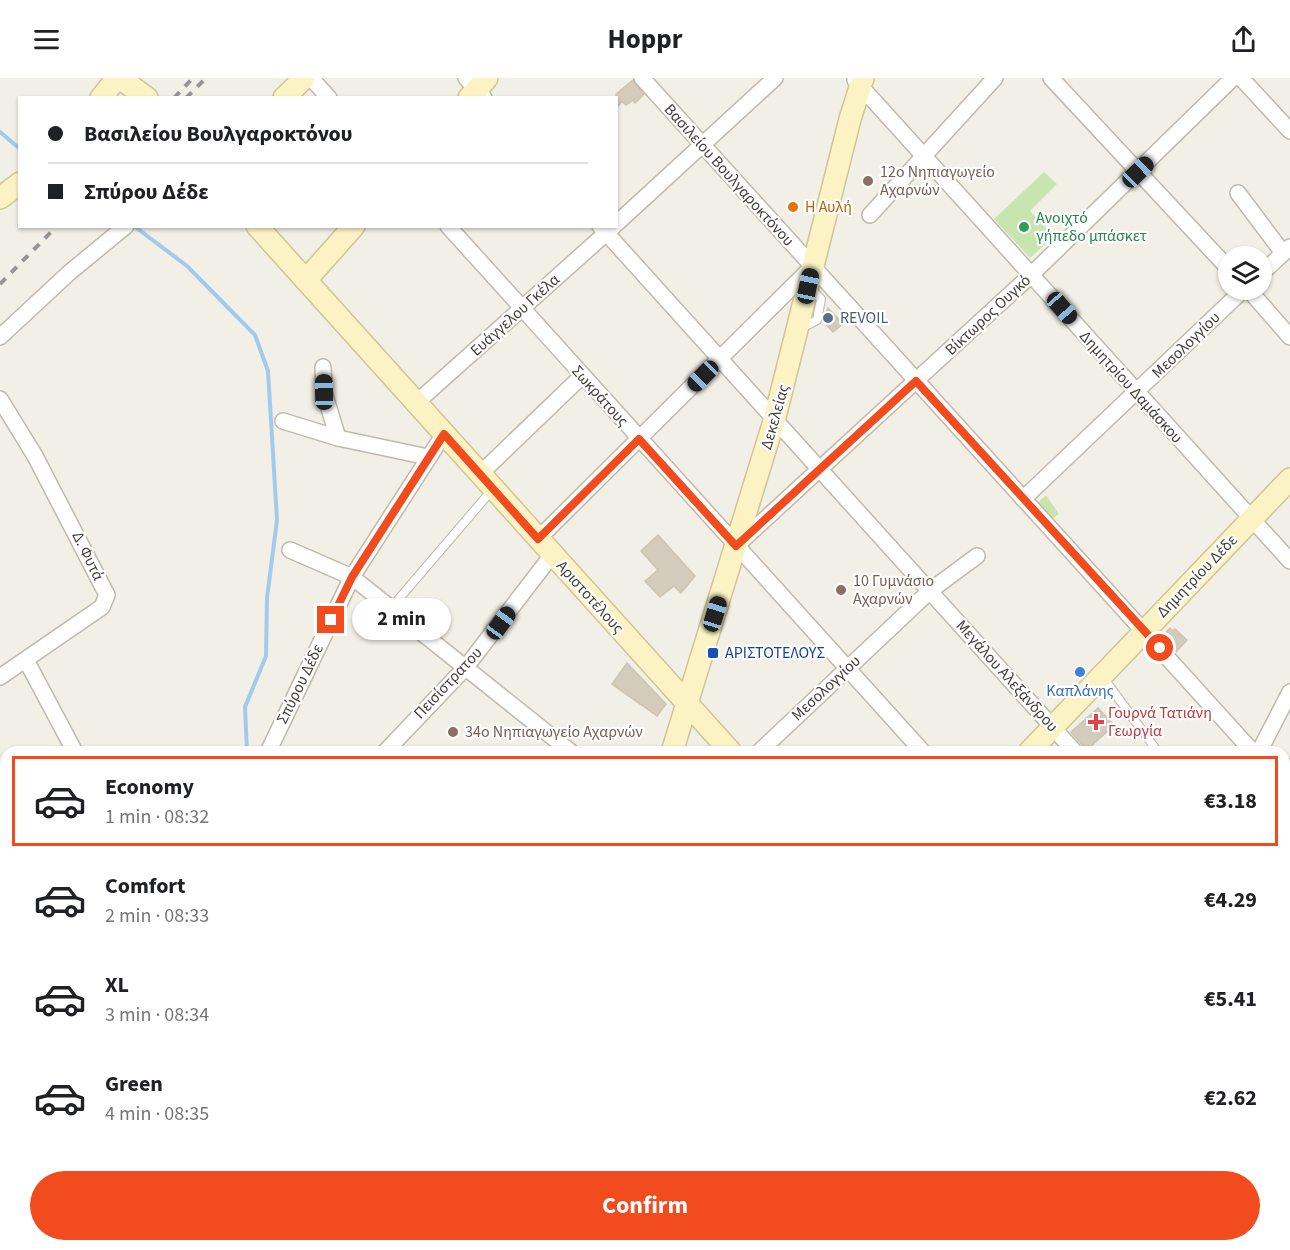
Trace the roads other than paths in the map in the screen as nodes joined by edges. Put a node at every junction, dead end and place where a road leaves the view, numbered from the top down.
1 (119, 78) edge
2 (304, 78) edge
3 (311, 78) edge
4 (642, 78) edge
5 (775, 78) edge
6 (995, 78) edge
7 (1051, 78) edge
8 (1233, 78) edge
9 (1241, 78) edge
10 (859, 81) edge
11 (103, 96) edge
12 (131, 96) edge
13 (144, 96) edge
14 (286, 96) edge
15 (327, 96) edge
16 (1290, 131) edge
17 (704, 146) junction
18 (923, 154) junction
19 (1138, 172) junction
20 (18, 184) edge
21 (1238, 193) dead end
22 (0, 198) edge
23 (870, 215) dead end
24 (618, 219) edge
25 (124, 228) edge
26 (260, 228) edge
27 (352, 228) edge
28 (450, 228) edge
29 (608, 228) edge
30 (610, 228) edge
31 (1287, 250) edge
32 (1218, 257) edge
33 (1272, 264) edge
34 (1032, 274) junction
35 (306, 280) junction
36 (814, 284) junction
37 (842, 299) junction
38 (1233, 300) edge
39 (1258, 300) edge
40 (522, 308) junction
41 (0, 337) edge
42 (1290, 337) edge
43 (719, 360) junction
44 (323, 366) dead end
45 (582, 376) junction
46 (916, 381) junction
47 (1136, 394) junction
48 (0, 399) edge
49 (416, 403) junction
50 (774, 421) junction
51 (283, 422) dead end
52 (444, 434) junction
53 (338, 438) junction
54 (639, 439) junction
55 (428, 457) junction
56 (820, 469) junction
57 (1290, 479) edge
58 (486, 482) junction
59 (1023, 499) junction
60 (756, 514) junction
61 (1251, 520) junction
62 (736, 546) junction
63 (545, 547) junction
64 (290, 550) dead end
65 (977, 556) dead end
66 (1290, 561) edge
67 (352, 577) junction
68 (931, 590) junction
69 (391, 608) junction
70 (1144, 631) junction
71 (26, 660) junction
72 (466, 667) junction
73 (846, 668) junction
74 (1101, 675) junction
75 (0, 677) edge
76 (1290, 692) edge
77 (688, 704) junction
78 (1053, 727) junction
79 (72, 746) edge
80 (271, 746) edge
81 (391, 746) edge
82 (565, 746) edge
83 (674, 746) edge
84 (726, 746) edge
85 (765, 746) edge
86 (918, 746) edge
87 (1035, 746) edge
88 (1070, 746) edge
89 (1154, 746) edge
90 (1248, 746) edge
91 (1262, 746) edge

1 - 11 street
1 - 12 street
1 - 13 street
2 - 14 street
3 - 15 street
4 - 17 street, Βασιλείου Βουλγαροκτόνου
5 - 17 street, Ευάγγελου Γκέλα
6 - 18 street
7 - 19 street
8 - 19 street, Βίκτωρος Ουγκό
9 - 16 street
10 - 18 street, Δημητρίου Δαμάσκου
10 - 36 street, Δεκελείας
17 - 24 street, Ευάγγελου Γκέλα
17 - 36 street, Βασιλείου Βουλγαροκτόνου
18 - 23 street
18 - 34 street, Δημητρίου Δαμάσκου
19 - 32 street
19 - 34 street, Βίκτωρος Ουγκό
20 - 22 street
21 - 31 street
25 - 41 street
26 - 35 street, Αριστοτέλους
27 - 35 street
28 - 40 street, Σωκράτους
29 - 40 street, Ευάγγελου Γκέλα
30 - 43 street, Μεγάλου Αλεξάνδρου
31 - 33 street
34 - 46 street, Βίκτωρος Ουγκό
34 - 47 street, Δημητρίου Δαμάσκου
35 - 49 street, Αριστοτέλους
36 - 37 street, Βασιλείου Βουλγαροκτόνου
36 - 37 lane
36 - 43 street, Πεισίστρατου
36 - 50 street, Δεκελείας
37 - 46 street, Βασιλείου Βουλγαροκτόνου
38 - 47 street, Μεσολογγίου
39 - 42 street
40 - 45 street, Σωκράτους
40 - 49 street, Ευάγγελου Γκέλα
43 - 50 street, Μεγάλου Αλεξάνδρου
43 - 54 street, Πεισίστρατου
44 - 53 street
45 - 54 street, Σωκράτους
45 - 58 street
46 - 56 street, Βίκτωρος Ουγκό
46 - 59 street, Βασιλείου Βουλγαροκτόνου
47 - 59 street, Μεσολογγίου
47 - 61 street, Δημητρίου Δαμάσκου
48 - 71 street, Δ. Φυτά
49 - 52 street, Αριστοτέλους
50 - 56 street, Μεγάλου Αλεξάνδρου
50 - 60 street, Δεκελείας
51 - 53 street
52 - 55 street, Σπύρου Δέδε
52 - 58 street, Αριστοτέλους
53 - 55 street
54 - 62 street, Σωκράτους
54 - 63 street, Πεισίστρατου
55 - 67 street, Σπύρου Δέδε
56 - 60 street, Βίκτωρος Ουγκό
56 - 68 street, Μεγάλου Αλεξάνδρου
57 - 61 street, Δημητρίου Δέδε
58 - 63 street, Αριστοτέλους
58 - 69 lane
59 - 70 street, Βασιλείου Βουλγαροκτόνου
60 - 62 street, Δεκελείας
61 - 66 street, Δημητρίου Δαμάσκου
61 - 70 street, Δημητρίου Δέδε
62 - 73 street, Σωκράτους
62 - 77 street, Δεκελείας
63 - 72 street, Πεισίστρατου
63 - 77 street, Αριστοτέλους
64 - 67 street
65 - 68 street, Μεσολογγίου
67 - 69 street
67 - 80 street, Σπύρου Δέδε
68 - 73 street, Μεσολογγίου
68 - 78 street, Μεγάλου Αλεξάνδρου
69 - 72 street
70 - 74 street, Δημητρίου Δέδε
70 - 90 street, Βασιλείου Βουλγαροκτόνου
71 - 75 street, Δ. Φυτά
71 - 79 street
72 - 81 street, Πεισίστρατου
72 - 82 street
73 - 85 street, Μεσολογγίου
73 - 86 street, Σωκράτους
74 - 78 street, Δημητρίου Δέδε
74 - 89 lane
76 - 91 street
77 - 83 street, Δεκελείας
77 - 84 street, Αριστοτέλους
78 - 87 street, Δημητρίου Δέδε
78 - 88 street, Μεγάλου Αλεξάνδρου

